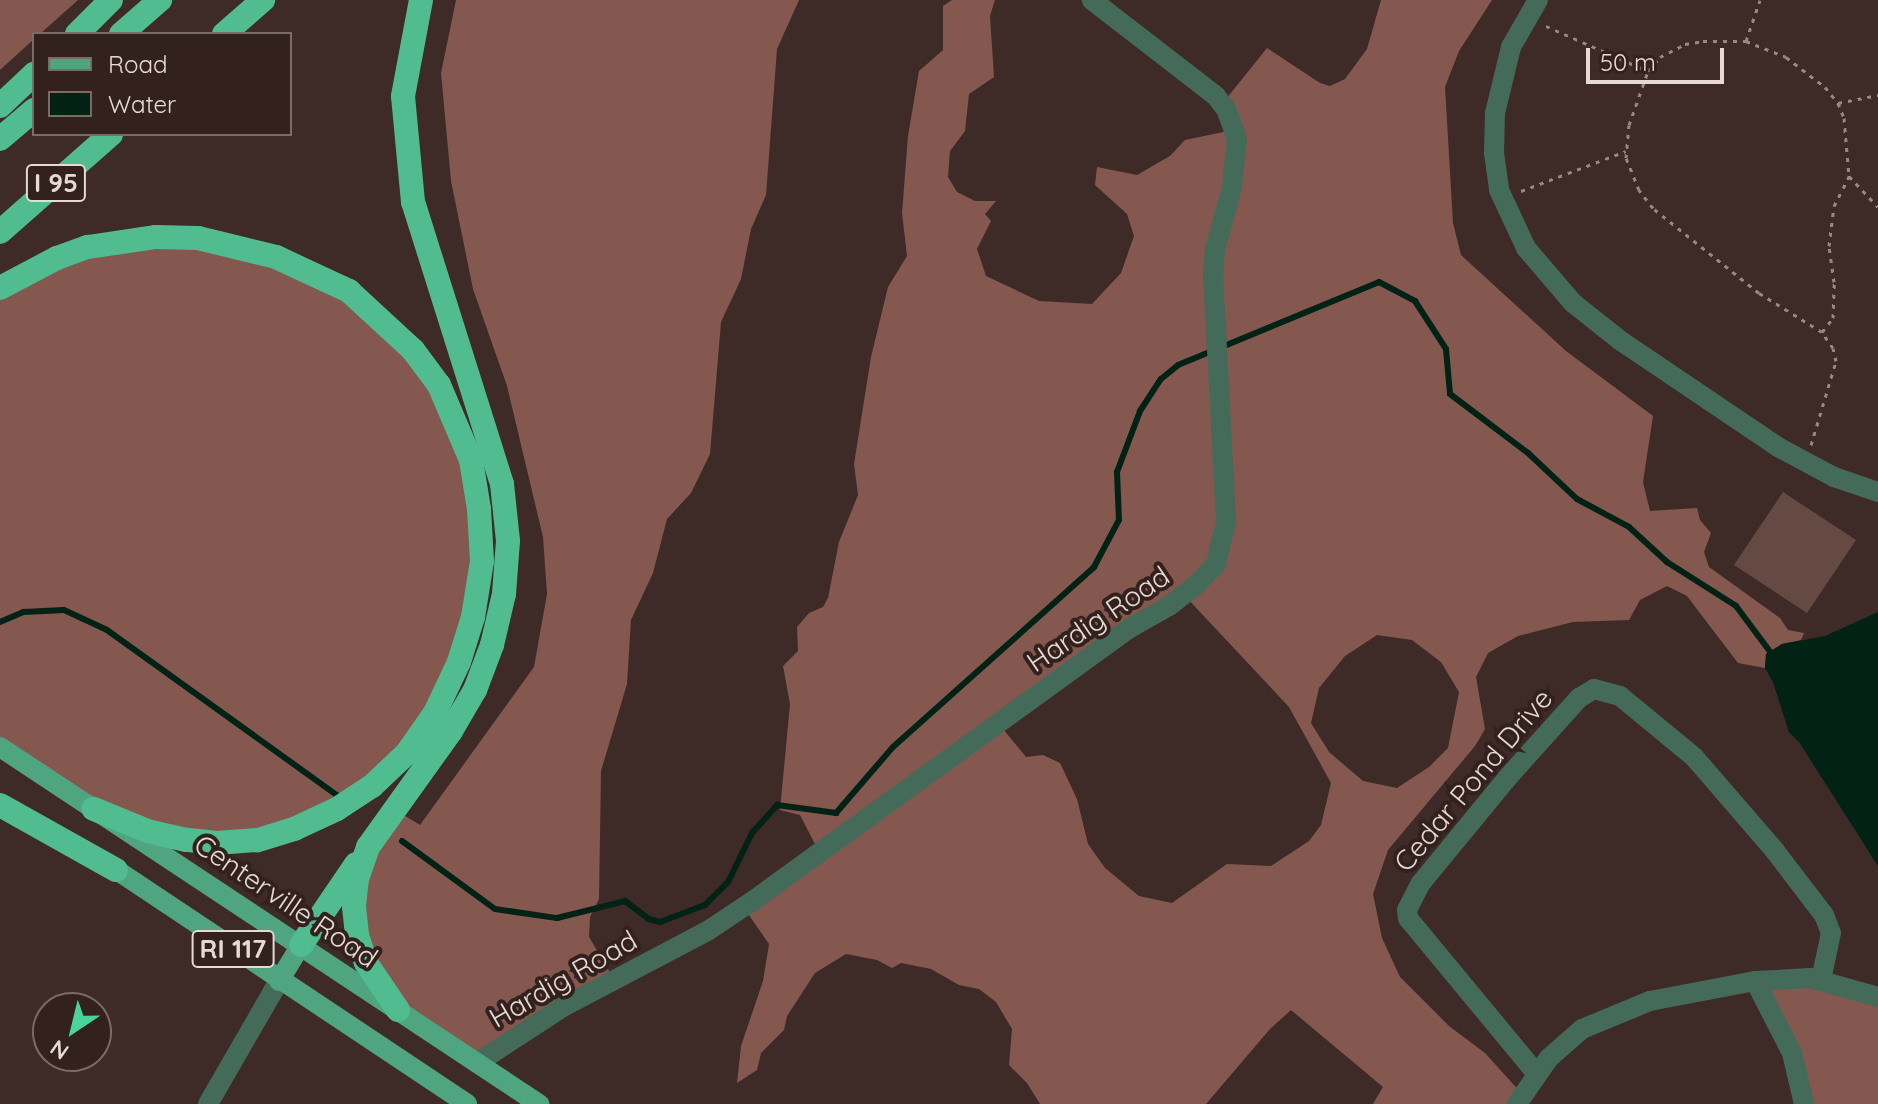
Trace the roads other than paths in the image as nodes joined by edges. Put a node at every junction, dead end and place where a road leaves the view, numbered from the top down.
1 (111, 0) edge
2 (160, 0) edge
3 (263, 0) edge
4 (421, 0) edge
5 (1092, 0) edge
6 (1534, 6) edge
7 (79, 32) edge
8 (123, 32) edge
9 (226, 32) edge
10 (32, 76) edge
11 (0, 106) edge
12 (32, 112) edge
13 (109, 136) edge
14 (0, 139) edge
15 (0, 232) edge
16 (0, 288) edge
17 (1878, 492) edge
18 (0, 747) edge
19 (0, 791) edge
20 (0, 805) edge
21 (94, 809) junction
22 (368, 847) junction
23 (116, 870) junction
24 (301, 945) junction
25 (1821, 980) junction
26 (279, 981) junction
27 (1755, 981) junction
28 (1878, 997) edge
29 (398, 1010) junction
30 (477, 1063) junction
31 (1536, 1073) junction
32 (208, 1104) edge
33 (467, 1104) edge
34 (539, 1104) edge
35 (1517, 1104) edge
36 (1804, 1104) edge

1 - 7 highway
2 - 8 highway
3 - 9 highway
4 - 22 highway
5 - 30 street, Hardig Road
6 - 17 street
10 - 11 highway
12 - 14 highway, I 95
13 - 15 highway, I 95
16 - 21 highway
18 - 21 main road, Centerville Road / RI 117
19 - 23 main road, RI 117
20 - 23 highway
21 - 24 main road, Centerville Road / RI 117
22 - 24 highway
22 - 29 highway
23 - 26 main road, RI 117
24 - 26 main road
24 - 29 main road, Centerville Road / RI 117
25 - 27 street
25 - 28 street
25 - 31 street, Cedar Pond Drive
26 - 32 street
26 - 33 main road, RI 117
27 - 31 street
27 - 36 street
29 - 30 main road, Centerville Road / RI 117
30 - 34 main road, Centerville Road / RI 117
31 - 35 street

